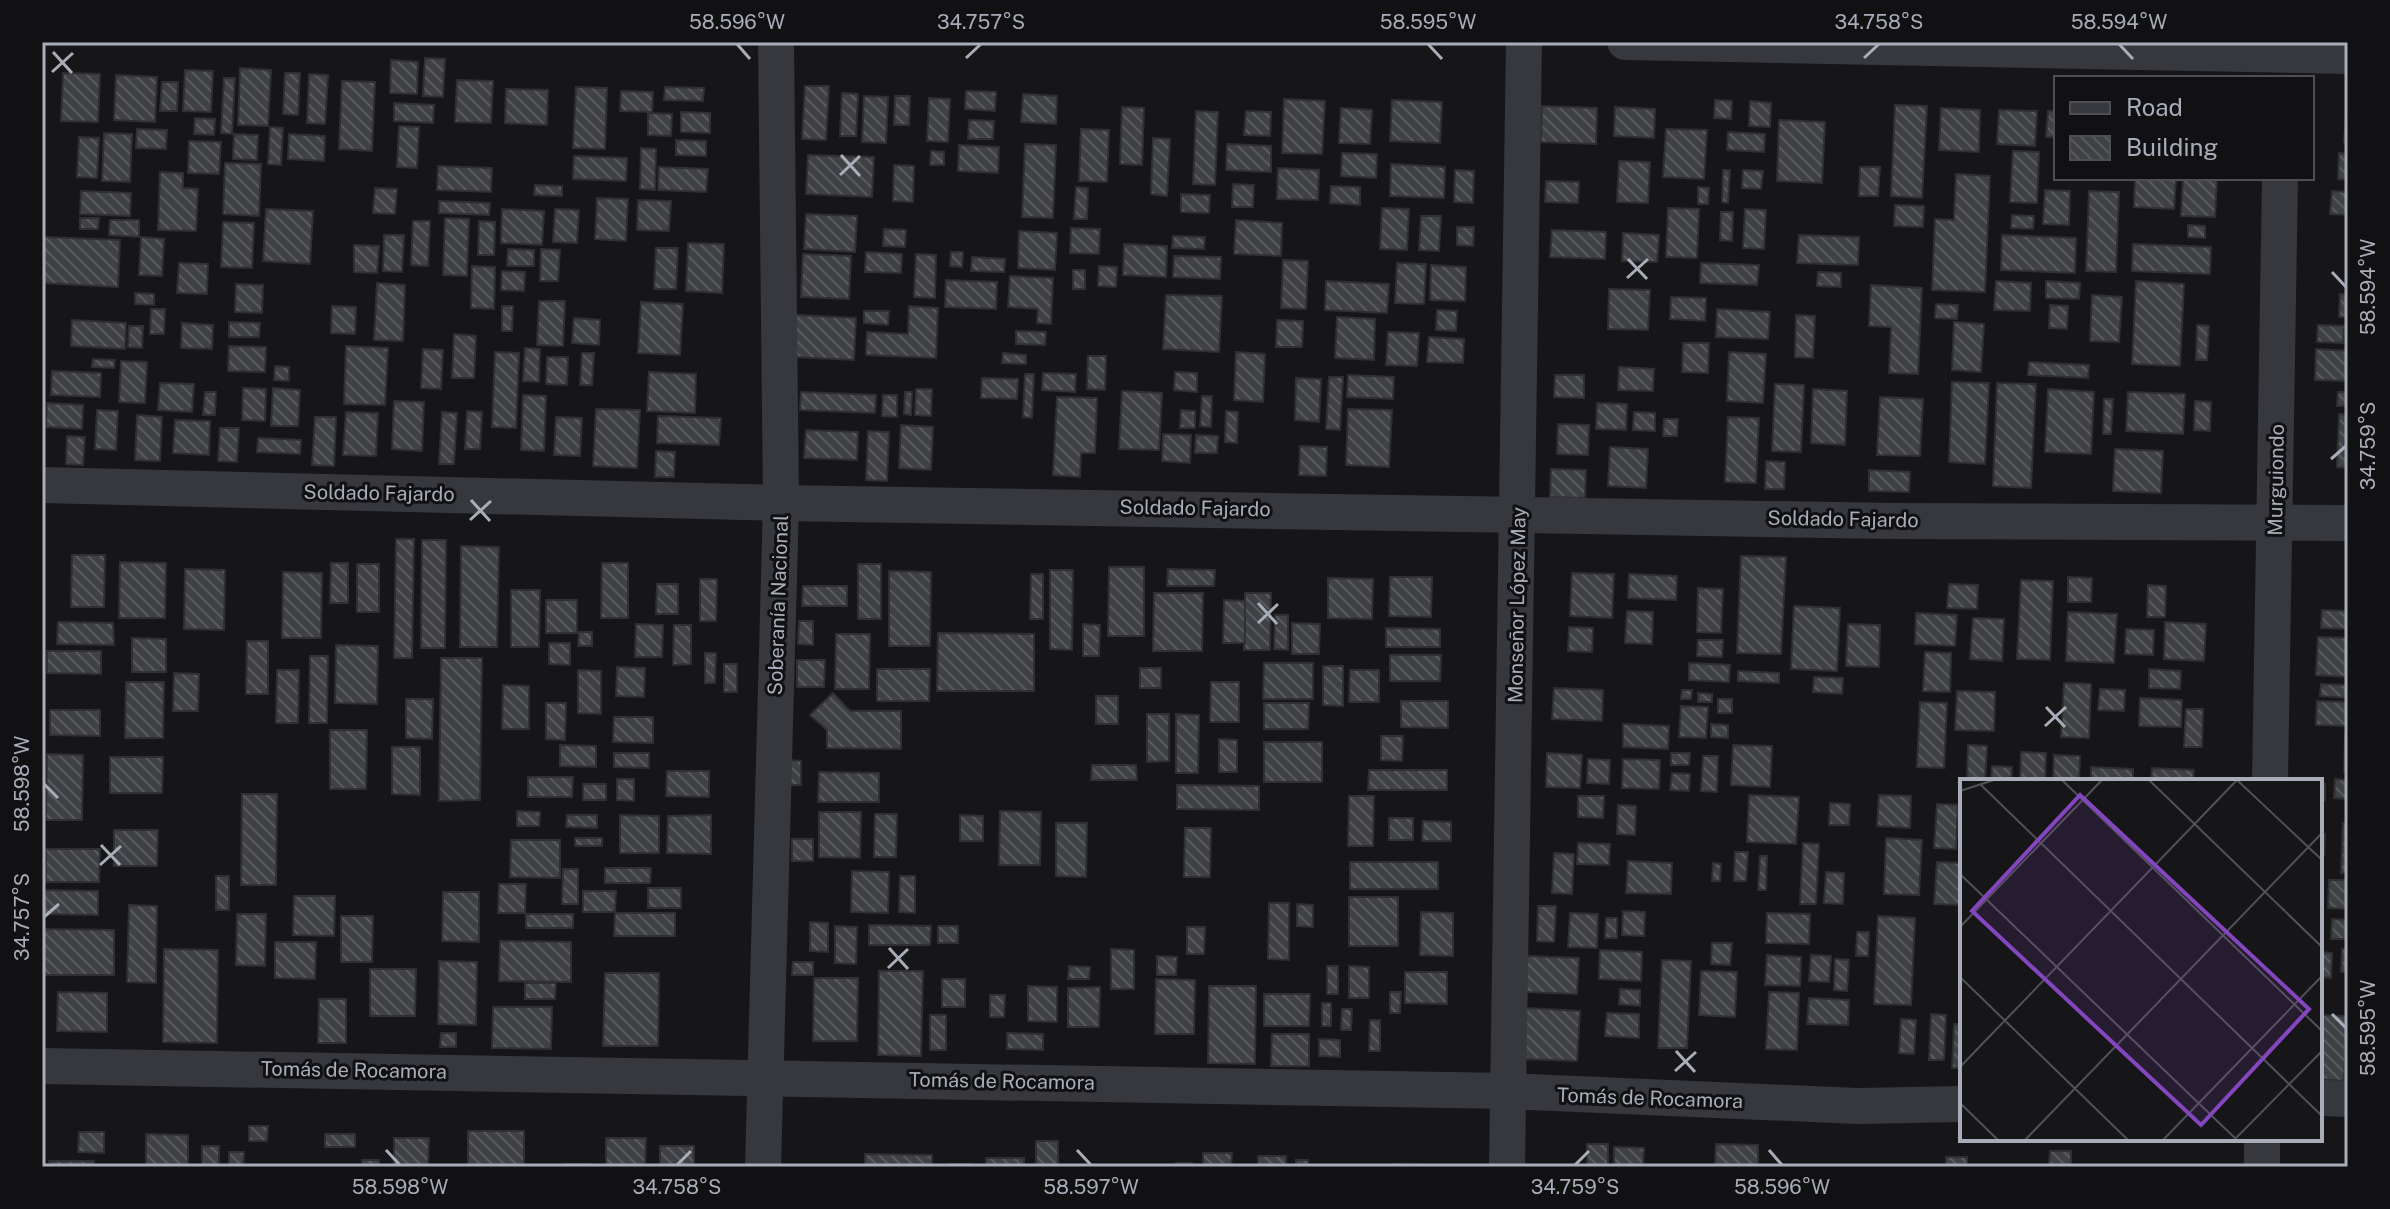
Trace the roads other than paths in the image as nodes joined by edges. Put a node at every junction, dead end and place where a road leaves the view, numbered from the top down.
1 (776, 42) edge
2 (1524, 42) edge
3 (1625, 42) edge
4 (2348, 56) edge
5 (2281, 58) edge
6 (2280, 180) edge
7 (42, 485) edge
8 (781, 503) junction
9 (1518, 512) junction
10 (2275, 522) junction
11 (2348, 523) edge
12 (2270, 779) edge
13 (42, 1066) edge
14 (765, 1077) junction
15 (1509, 1091) junction
16 (2322, 1098) edge
17 (2348, 1099) edge
18 (1960, 1104) edge
19 (2262, 1141) edge
20 (763, 1167) edge
21 (1507, 1167) edge
22 (2262, 1167) edge

1 - 8 street, Soberanía Nacional
2 - 9 street, Monseñor López May
3 - 5 street
4 - 5 street
6 - 10 street, Murguiondo
7 - 8 street, Soldado Fajardo
8 - 9 street, Soldado Fajardo
8 - 14 street, Soberanía Nacional
9 - 10 street, Soldado Fajardo
9 - 15 street, Monseñor López May
10 - 11 street, Soldado Fajardo
10 - 12 street, Murguiondo
13 - 14 street, Tomás de Rocamora
14 - 15 street, Tomás de Rocamora
14 - 20 street, Soberanía Nacional
15 - 18 street, Tomás de Rocamora
15 - 21 street, Monseñor López May
16 - 17 street
19 - 22 street

